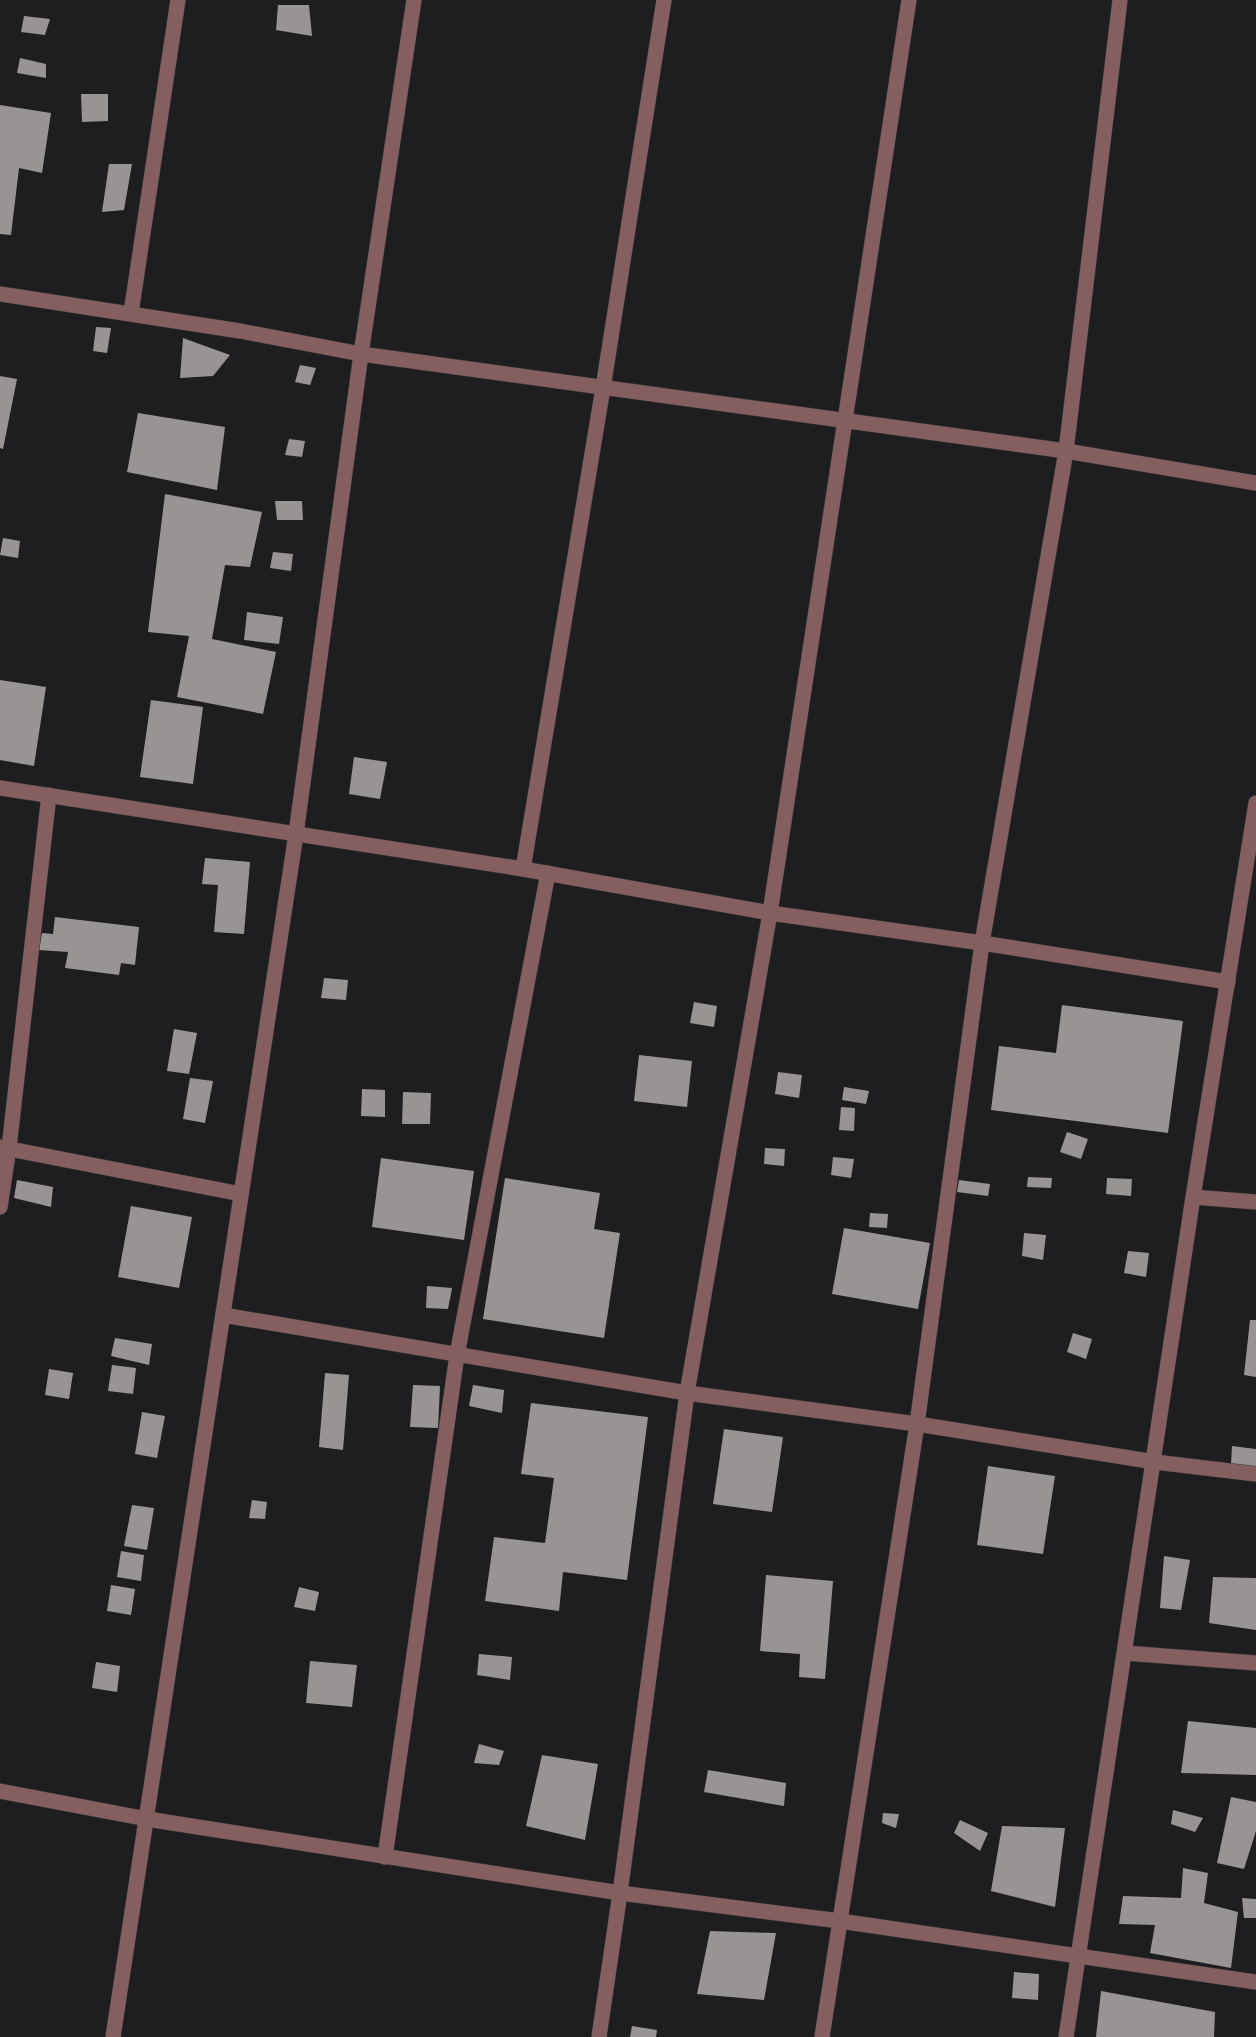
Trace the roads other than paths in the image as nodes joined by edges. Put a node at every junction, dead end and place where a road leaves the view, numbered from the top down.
1 (178, 0) edge
2 (414, 0) edge
3 (664, 0) edge
4 (909, 0) edge
5 (1120, 0) edge
6 (0, 294) edge
7 (131, 313) junction
8 (361, 354) junction
9 (603, 388) junction
10 (845, 422) junction
11 (1066, 451) junction
12 (1256, 483) edge
13 (0, 788) edge
14 (49, 795) junction
15 (1256, 803) edge
16 (296, 834) junction
17 (523, 869) junction
18 (548, 873) junction
19 (1249, 898) edge
20 (770, 913) junction
21 (982, 943) junction
22 (1228, 982) junction
23 (4, 1148) edge
24 (241, 1194) junction
25 (1193, 1197) junction
26 (1256, 1202) edge
27 (0, 1207) edge
28 (223, 1315) junction
29 (457, 1355) junction
30 (687, 1393) junction
31 (917, 1424) junction
32 (1155, 1462) junction
33 (1256, 1474) edge
34 (1125, 1653) junction
35 (1256, 1663) edge
36 (0, 1791) edge
37 (147, 1819) junction
38 (386, 1857) junction
39 (620, 1893) junction
40 (840, 1922) junction
41 (1078, 1956) junction
42 (1256, 1982) edge
43 (113, 2037) edge
44 (599, 2037) edge
45 (822, 2037) edge
46 (1066, 2037) edge

1 - 7 street
2 - 8 street
3 - 9 street
4 - 10 street
5 - 11 street
6 - 7 street
7 - 8 street
8 - 9 street
8 - 16 street
9 - 10 street
9 - 17 street
10 - 11 street
10 - 20 street
11 - 12 street
11 - 21 street
13 - 14 street
14 - 16 street
14 - 23 street
15 - 19 street
16 - 17 street
16 - 24 street
17 - 18 street
18 - 20 street
18 - 29 street
19 - 22 street
20 - 21 street
20 - 30 street
21 - 22 street
21 - 31 street
22 - 25 street
23 - 24 street
23 - 27 street
24 - 28 street
25 - 26 street
25 - 32 street
28 - 29 street
28 - 37 street
29 - 30 street
29 - 38 street
30 - 31 street
30 - 39 street
31 - 32 street
31 - 40 street
32 - 33 street
32 - 34 street
34 - 35 street
34 - 41 street
36 - 37 street
37 - 38 street
37 - 43 street
38 - 39 street
39 - 40 street
39 - 44 street
40 - 41 street
40 - 45 street
41 - 42 street
41 - 46 street

